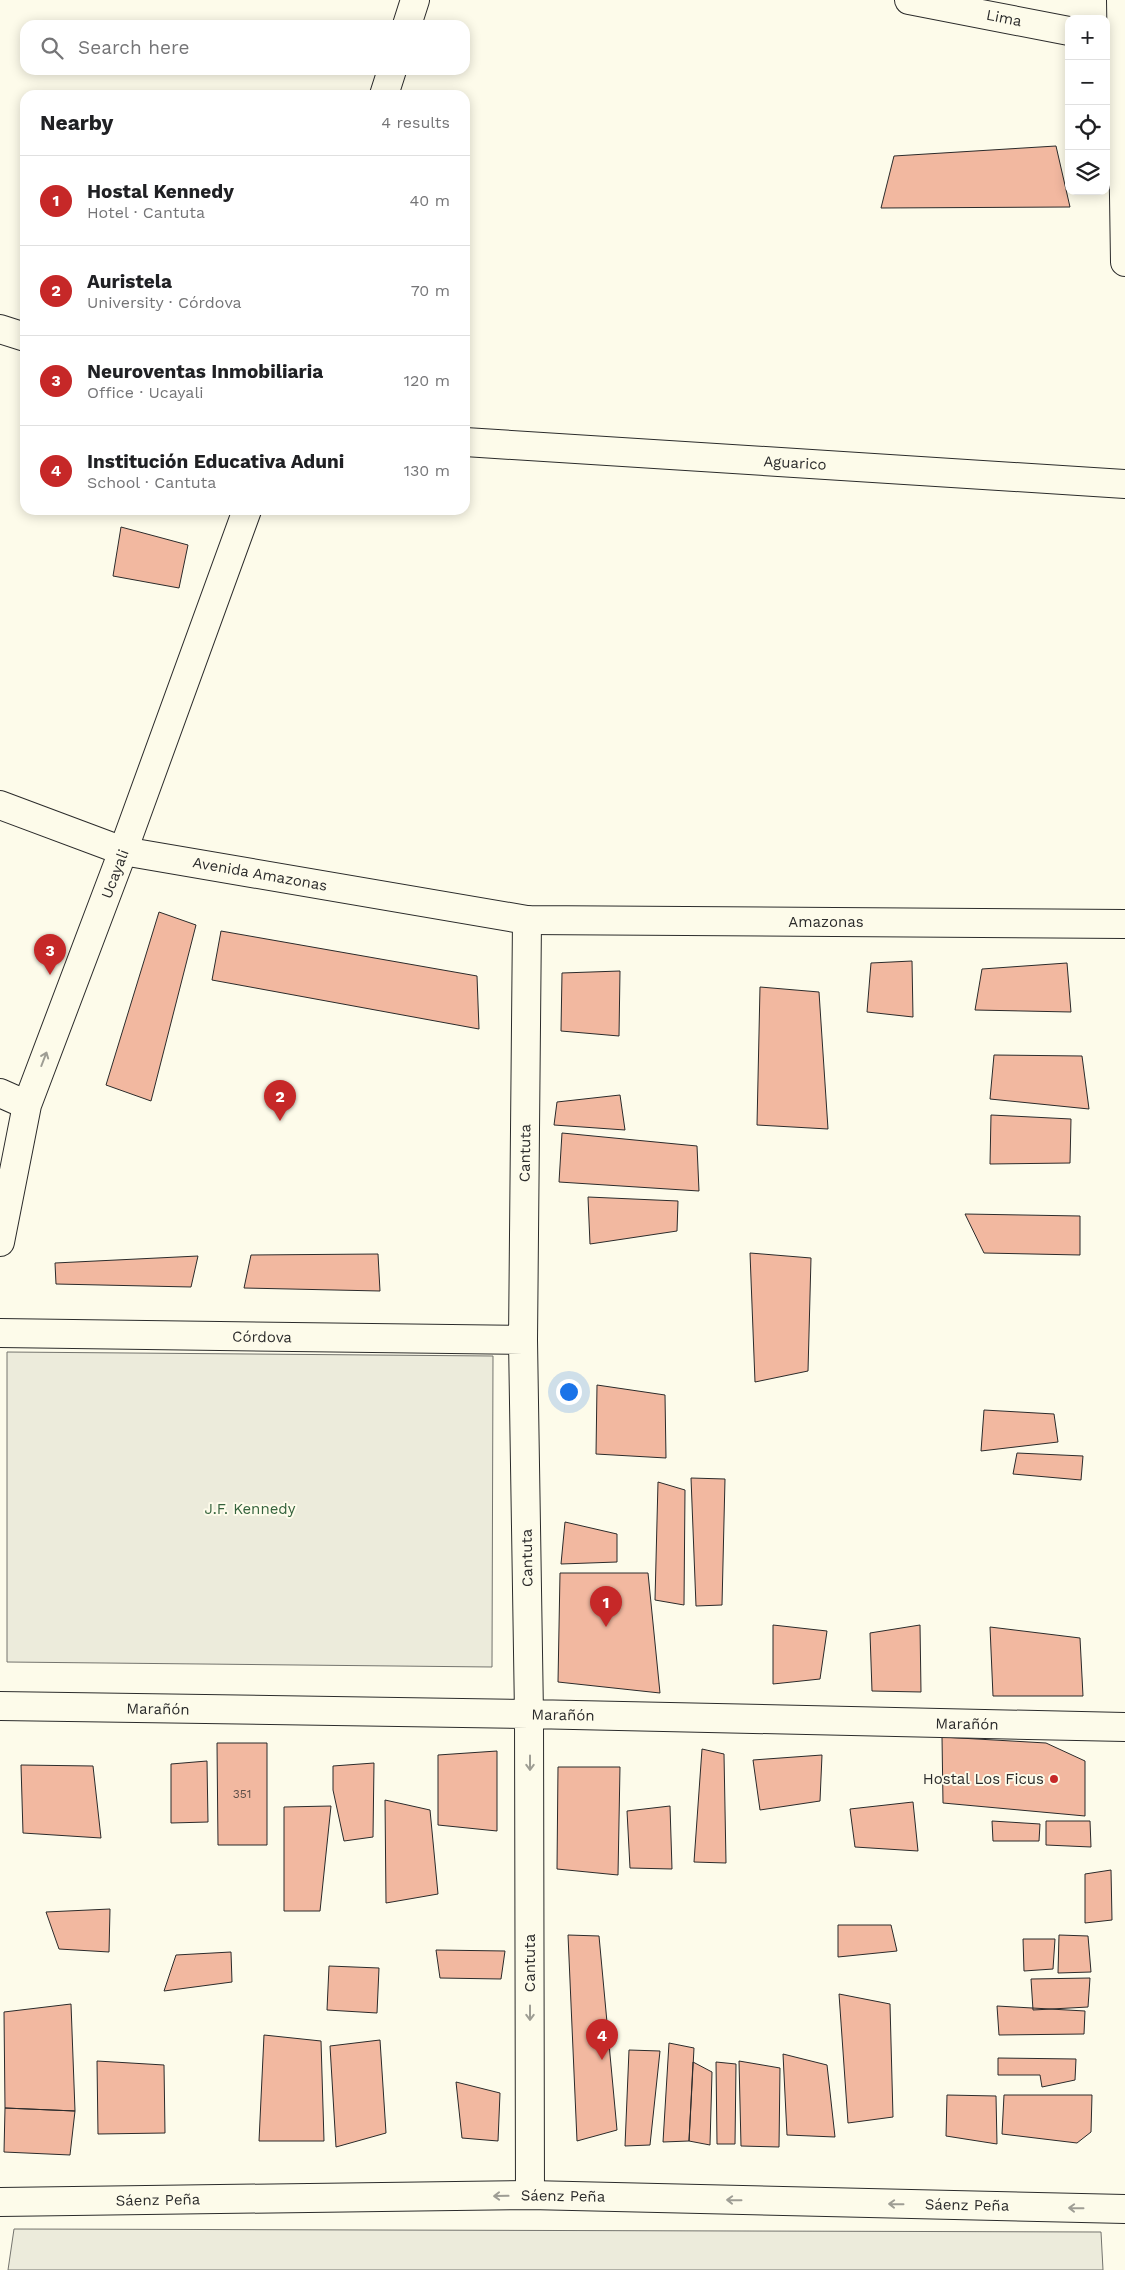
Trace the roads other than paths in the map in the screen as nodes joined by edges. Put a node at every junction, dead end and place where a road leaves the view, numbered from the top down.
1 (415, 0) edge
2 (909, 0) edge
3 (1121, 0) edge
4 (409, 20) edge
5 (1065, 29) edge
6 (1117, 40) edge
7 (390, 75) edge
8 (386, 90) edge
9 (1125, 262) edge
10 (0, 329) edge
11 (20, 335) edge
12 (470, 442) edge
13 (1125, 484) edge
14 (245, 515) edge
15 (0, 805) edge
16 (123, 851) junction
17 (527, 920) junction
18 (1125, 924) edge
19 (0, 1094) edge
20 (27, 1105) junction
21 (0, 1242) edge
22 (0, 1333) edge
23 (523, 1340) junction
24 (0, 1706) edge
25 (530, 1714) junction
26 (1125, 1727) edge
27 (530, 2195) junction
28 (0, 2202) edge
29 (1125, 2209) edge

1 - 4 street
2 - 5 street, Lima
3 - 6 street
6 - 9 street
7 - 8 street
10 - 11 street
12 - 13 street, Aguarico
14 - 16 street, Ucayali
15 - 16 street, Avenida Amazonas
16 - 17 street, Avenida Amazonas
20 -> 16 street, Ucayali
17 - 18 street, Amazonas
17 - 23 street, Cantuta
19 - 20 street
20 - 21 street, Ucayali
22 - 23 street, Córdova
23 - 25 street, Cantuta
24 - 25 street, Marañón
25 - 26 street, Marañón
25 -> 27 street, Cantuta
27 -> 28 street, Sáenz Peña
29 -> 27 street, Sáenz Peña

